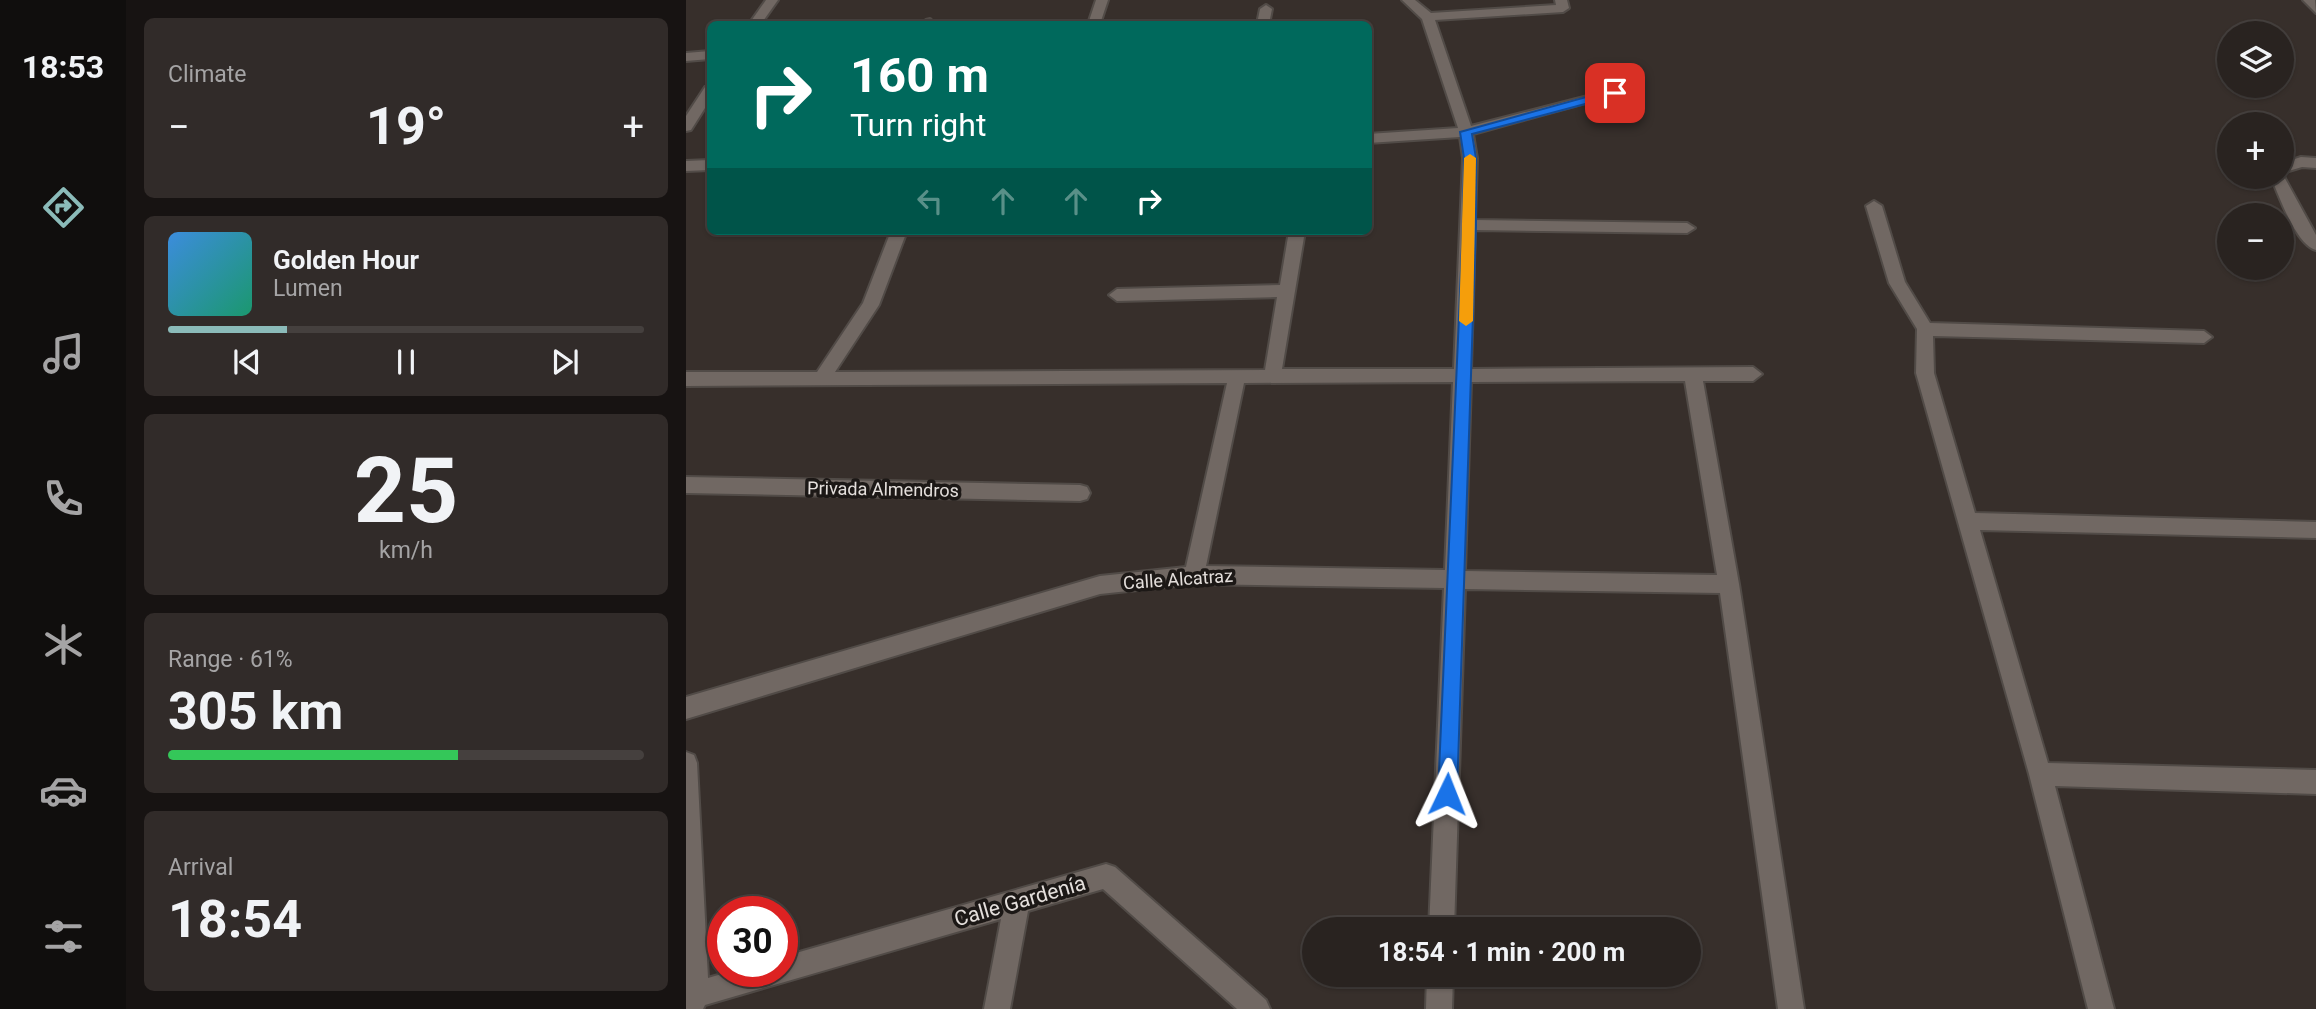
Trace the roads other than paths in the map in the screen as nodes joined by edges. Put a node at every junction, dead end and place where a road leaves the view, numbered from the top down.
1 (772, 0) edge
2 (1102, 0) edge
3 (1408, 0) edge
4 (1561, 0) edge
5 (2309, 0) edge
6 (1266, 9) dead end
7 (2316, 9) edge
8 (1428, 17) junction
9 (757, 21) edge
10 (1095, 21) edge
11 (1264, 21) edge
12 (707, 55) edge
13 (686, 57) edge
14 (1615, 93) dead end
15 (707, 95) edge
16 (686, 127) edge
17 (1466, 132) junction
18 (1372, 139) edge
19 (2316, 163) edge
20 (2294, 164) edge
21 (707, 165) edge
22 (686, 166) edge
23 (2284, 189) edge
24 (1874, 206) dead end
25 (1469, 225) junction
26 (1686, 228) dead end
27 (897, 235) edge
28 (1296, 235) edge
29 (2316, 245) edge
30 (1287, 292) junction
31 (1117, 295) dead end
32 (1925, 329) junction
33 (2204, 337) dead end
34 (1693, 374) junction
35 (1753, 374) dead end
36 (1464, 376) junction
37 (1237, 377) junction
38 (1272, 377) junction
39 (686, 379) edge
40 (821, 379) junction
41 (686, 485) edge
42 (1080, 493) dead end
43 (1967, 521) junction
44 (2316, 530) edge
45 (1194, 575) junction
46 (1455, 578) junction
47 (1729, 584) junction
48 (686, 708) edge
49 (686, 763) edge
50 (2040, 774) junction
51 (2316, 782) edge
52 (1017, 901) junction
53 (1442, 917) edge
54 (798, 965) edge
55 (733, 987) edge
56 (1440, 987) edge
57 (692, 1002) edge
58 (997, 1009) edge
59 (1257, 1009) edge
60 (1439, 1009) edge
61 (1791, 1009) edge
62 (2101, 1009) edge

1 - 9 street
2 - 10 street
3 - 8 street
4 - 8 street
5 - 7 street
6 - 11 street
8 - 17 street
12 - 13 street
14 - 17 street
15 - 16 street
17 - 18 street
17 - 25 street
19 - 20 street
21 - 22 street
23 - 29 street
24 - 32 street
25 - 26 street
25 - 36 street
27 - 40 street
28 - 30 street
30 - 31 street
30 - 38 street
32 - 33 street
32 - 43 street
34 - 35 street
34 - 36 street
34 - 47 street
36 - 38 street
36 - 46 street
37 - 38 street
37 - 40 street
37 - 45 street
39 - 40 street
41 - 42 street, Privada Almendros
43 - 44 street
43 - 50 street
45 - 46 street, Calle Alcatraz
45 - 48 street, Calle Alcatraz
46 - 47 street, Calle Alcatraz
46 - 53 street
47 - 61 street
49 - 57 street
50 - 51 street
50 - 62 street
52 - 54 street, Calle Gardenía
52 - 58 street
52 - 59 street, Calle Gardenía
55 - 57 street
56 - 60 street

